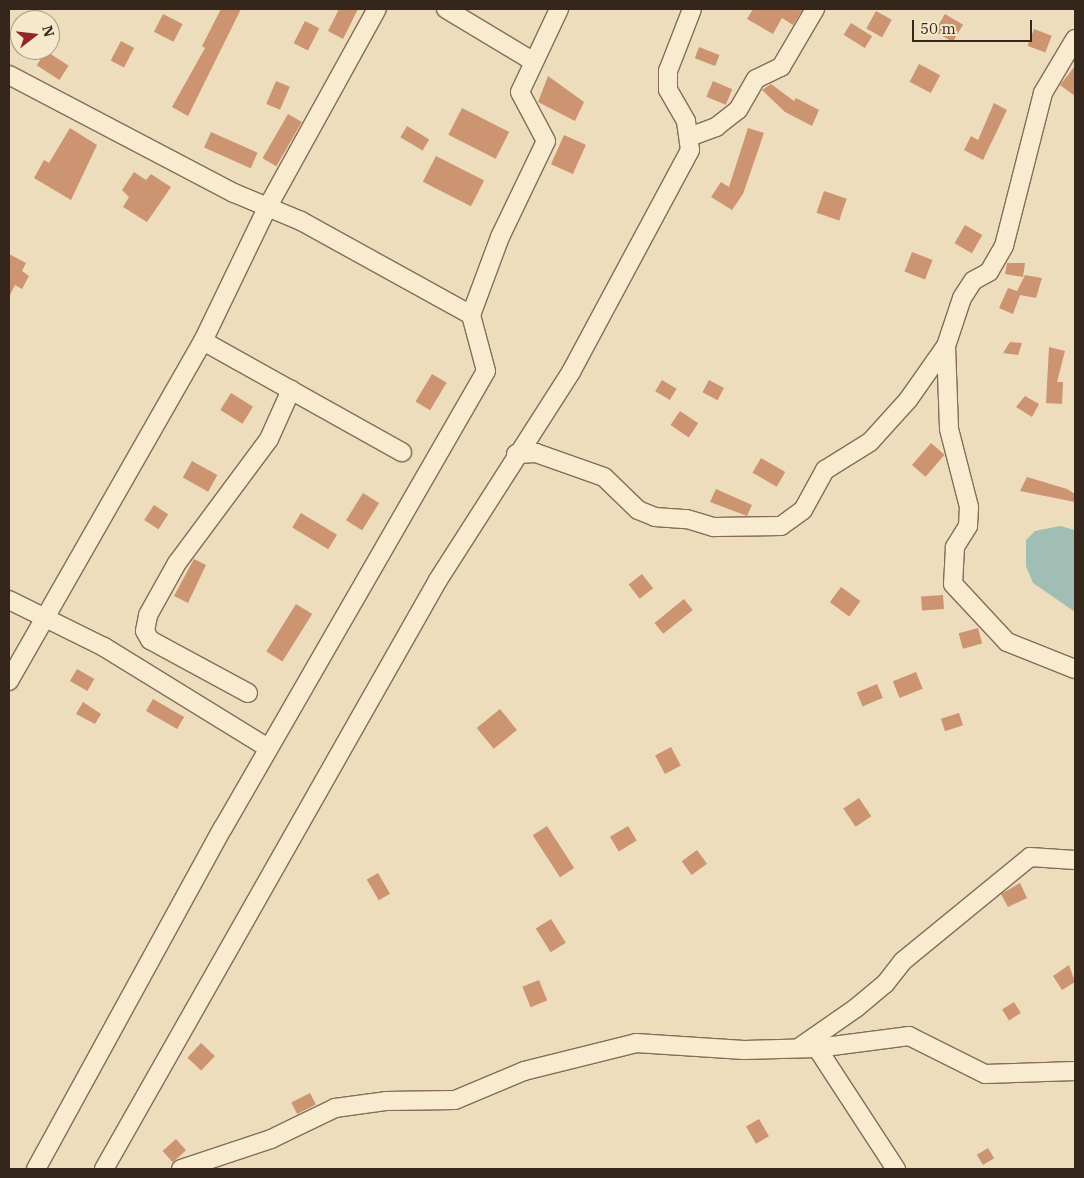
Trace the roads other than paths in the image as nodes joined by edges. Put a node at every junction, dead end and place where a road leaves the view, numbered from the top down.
1 (377, 9) edge
2 (446, 9) edge
3 (559, 9) edge
4 (692, 9) edge
5 (815, 9) edge
6 (1075, 39) edge
7 (531, 60) junction
8 (9, 75) edge
9 (689, 137) junction
10 (266, 208) junction
11 (471, 315) junction
12 (203, 341) junction
13 (946, 346) junction
14 (291, 390) junction
15 (402, 452) dead end
16 (516, 454) junction
17 (9, 600) edge
18 (45, 617) junction
19 (1075, 669) edge
20 (9, 681) edge
21 (248, 693) dead end
22 (268, 748) junction
23 (1075, 860) edge
24 (809, 1048) junction
25 (1075, 1071) edge
26 (36, 1169) edge
27 (104, 1169) edge
28 (181, 1169) edge
29 (896, 1169) edge

1 - 10 street
2 - 7 street
3 - 7 street
4 - 9 street
5 - 9 street
6 - 13 street
7 - 11 street
8 - 10 street
9 - 16 street
10 - 11 street
10 - 12 street
11 - 22 street
12 - 14 street
12 - 18 street
13 - 16 street
13 - 19 street
14 - 15 street
14 - 21 street
16 - 27 street
17 - 18 street
18 - 20 street
18 - 22 street
22 - 26 street
23 - 24 street
24 - 25 street
24 - 28 street
24 - 29 street

